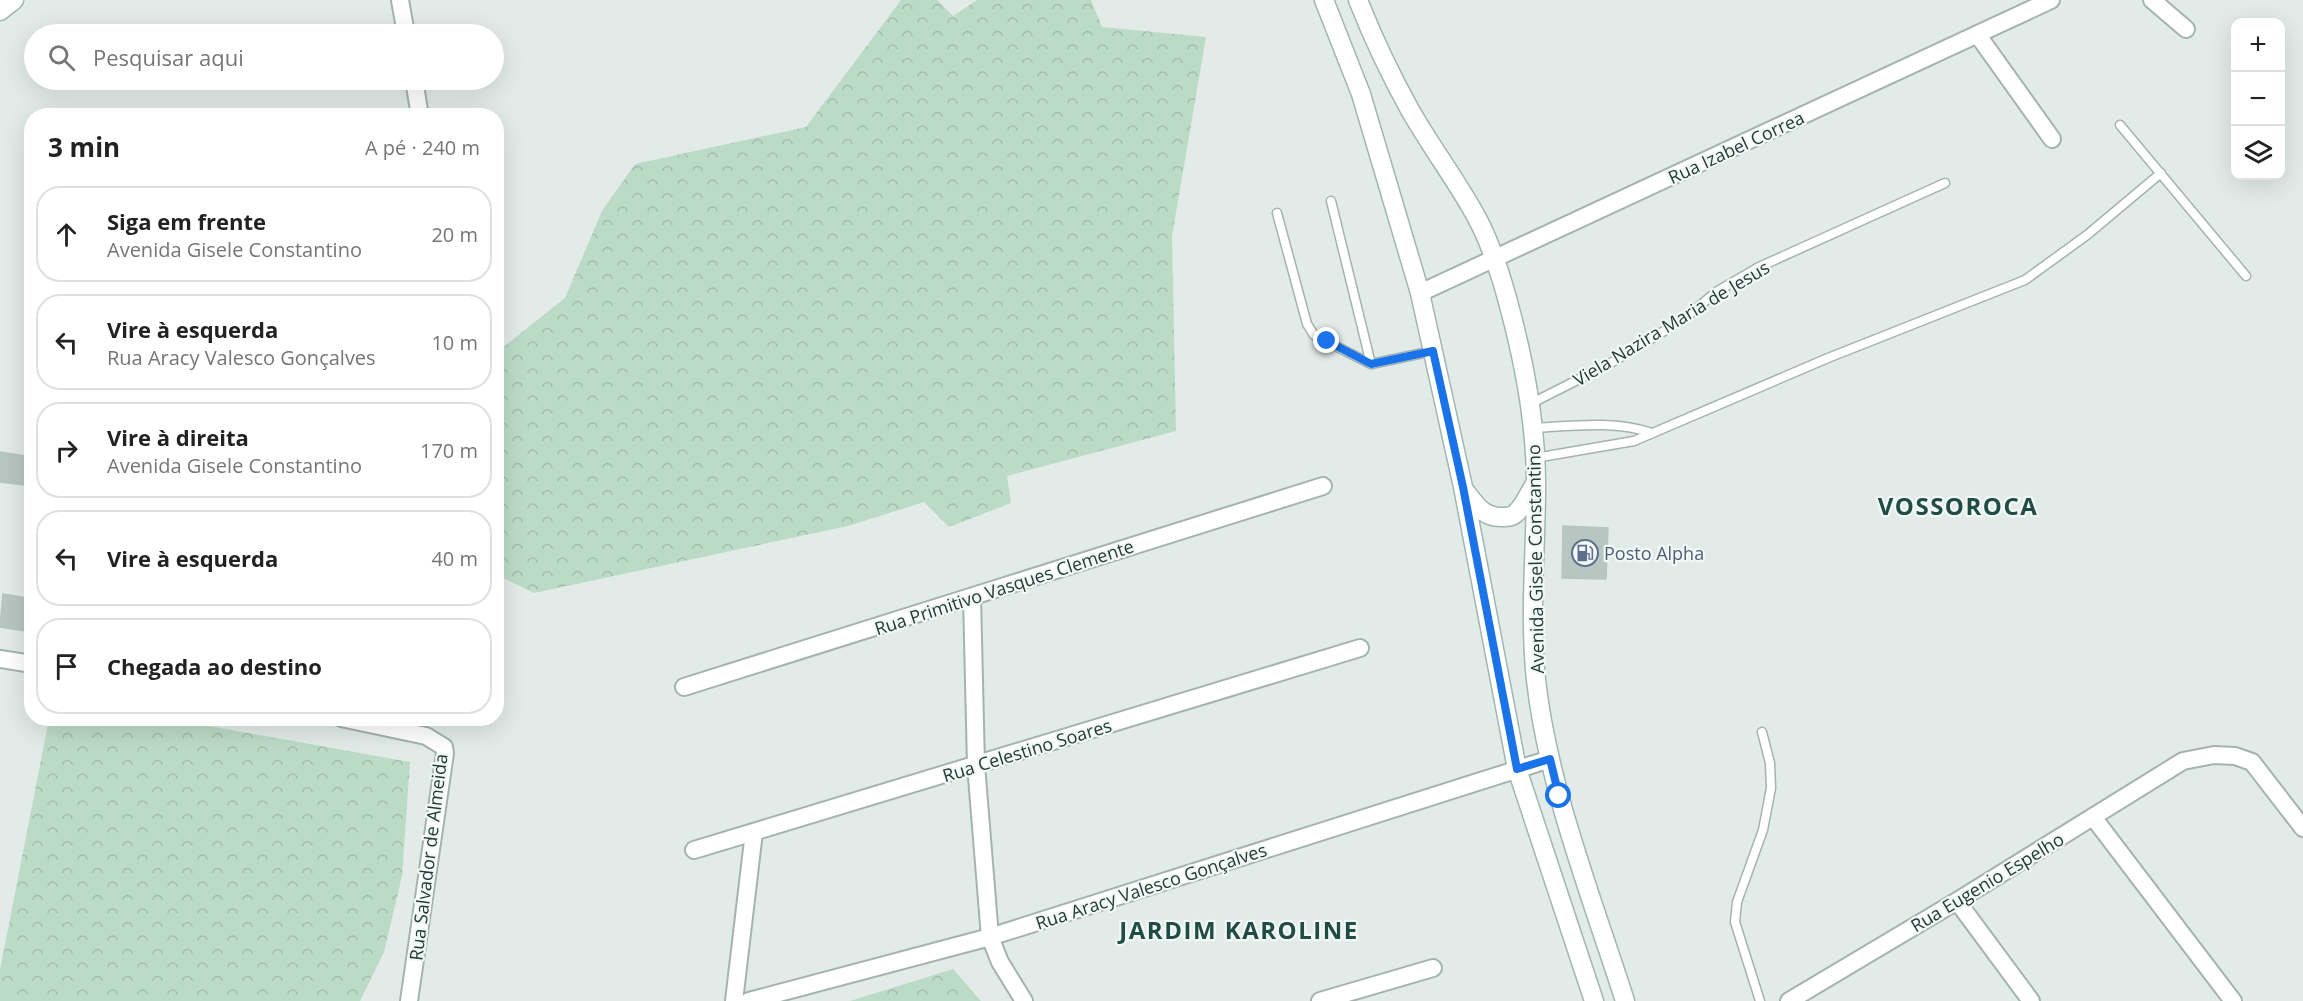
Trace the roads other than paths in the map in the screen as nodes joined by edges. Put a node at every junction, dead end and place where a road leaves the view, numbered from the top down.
1 (14, 0) edge
2 (400, 0) edge
3 (1324, 0) edge
4 (1358, 0) edge
5 (2051, 0) edge
6 (2152, 0) edge
7 (0, 11) edge
8 (404, 24) edge
9 (2186, 29) dead end
10 (1977, 34) junction
11 (416, 90) edge
12 (419, 108) edge
13 (2120, 125) dead end
14 (2052, 139) dead end
15 (2161, 173) junction
16 (1945, 183) dead end
17 (1331, 201) dead end
18 (1277, 213) dead end
19 (1494, 260) junction
20 (2246, 276) dead end
21 (1420, 293) junction
22 (1433, 351) junction
23 (1371, 364) junction
24 (1530, 404) junction
25 (1532, 428) junction
26 (1652, 433) junction
27 (1535, 458) junction
28 (1536, 483) junction
29 (1323, 486) dead end
30 (1463, 487) junction
31 (972, 597) junction
32 (1359, 648) dead end
33 (0, 659) edge
34 (24, 663) edge
35 (684, 687) dead end
36 (379, 726) edge
37 (1762, 732) dead end
38 (1550, 759) junction
39 (976, 765) junction
40 (1517, 769) junction
41 (2093, 816) junction
42 (2303, 828) edge
43 (754, 832) junction
44 (694, 850) dead end
45 (1957, 901) junction
46 (990, 937) junction
47 (1433, 968) dead end
48 (409, 1001) edge
49 (734, 1001) edge
50 (749, 1001) edge
51 (1024, 1001) edge
52 (1320, 1001) edge
53 (1594, 1001) edge
54 (1625, 1001) edge
55 (1760, 1001) edge
56 (1789, 1001) edge
57 (2031, 1001) edge
58 (2233, 1001) edge

1 - 7 main road
2 - 8 street
3 - 21 main road
4 - 19 main road, Avenida Gisele Constantino
5 - 10 street, Rua Izabel Correa
6 - 9 street
10 - 14 street
10 - 19 street, Rua Izabel Correa
11 - 12 street
13 - 15 lane
15 - 20 lane
15 - 26 lane
16 - 24 lane, Viela Nazira Maria de Jesus
17 - 23 lane
18 - 23 lane
19 - 21 street, Rua Izabel Correa
19 - 24 main road, Avenida Gisele Constantino
21 - 22 main road
22 - 23 lane
22 - 30 main road
24 - 25 main road, Avenida Gisele Constantino
25 - 26 lane
25 - 27 main road, Avenida Gisele Constantino
26 - 27 lane
27 - 28 main road, Avenida Gisele Constantino
28 - 30 main road
28 - 38 main road, Avenida Gisele Constantino
29 - 31 street, Rua Primitivo Vasques Clemente
30 - 40 main road
31 - 35 street, Rua Primitivo Vasques Clemente
31 - 39 street
32 - 39 street, Rua Celestino Soares
33 - 34 street
36 - 48 street, Rua Salvador de Almeida
37 - 55 lane
38 - 40 street, Rua Aracy Valesco Gonçalves
38 - 54 main road, Avenida Gisele Constantino
39 - 43 street, Rua Celestino Soares
39 - 46 street
40 - 46 street, Rua Aracy Valesco Gonçalves
40 - 53 main road
41 - 42 street, Rua Eugenio Espelho
41 - 45 street, Rua Eugenio Espelho
41 - 58 street
43 - 44 street, Rua Celestino Soares
43 - 49 street
45 - 56 street, Rua Eugenio Espelho
45 - 57 street
46 - 50 street, Rua Aracy Valesco Gonçalves
46 - 51 street
47 - 52 street

